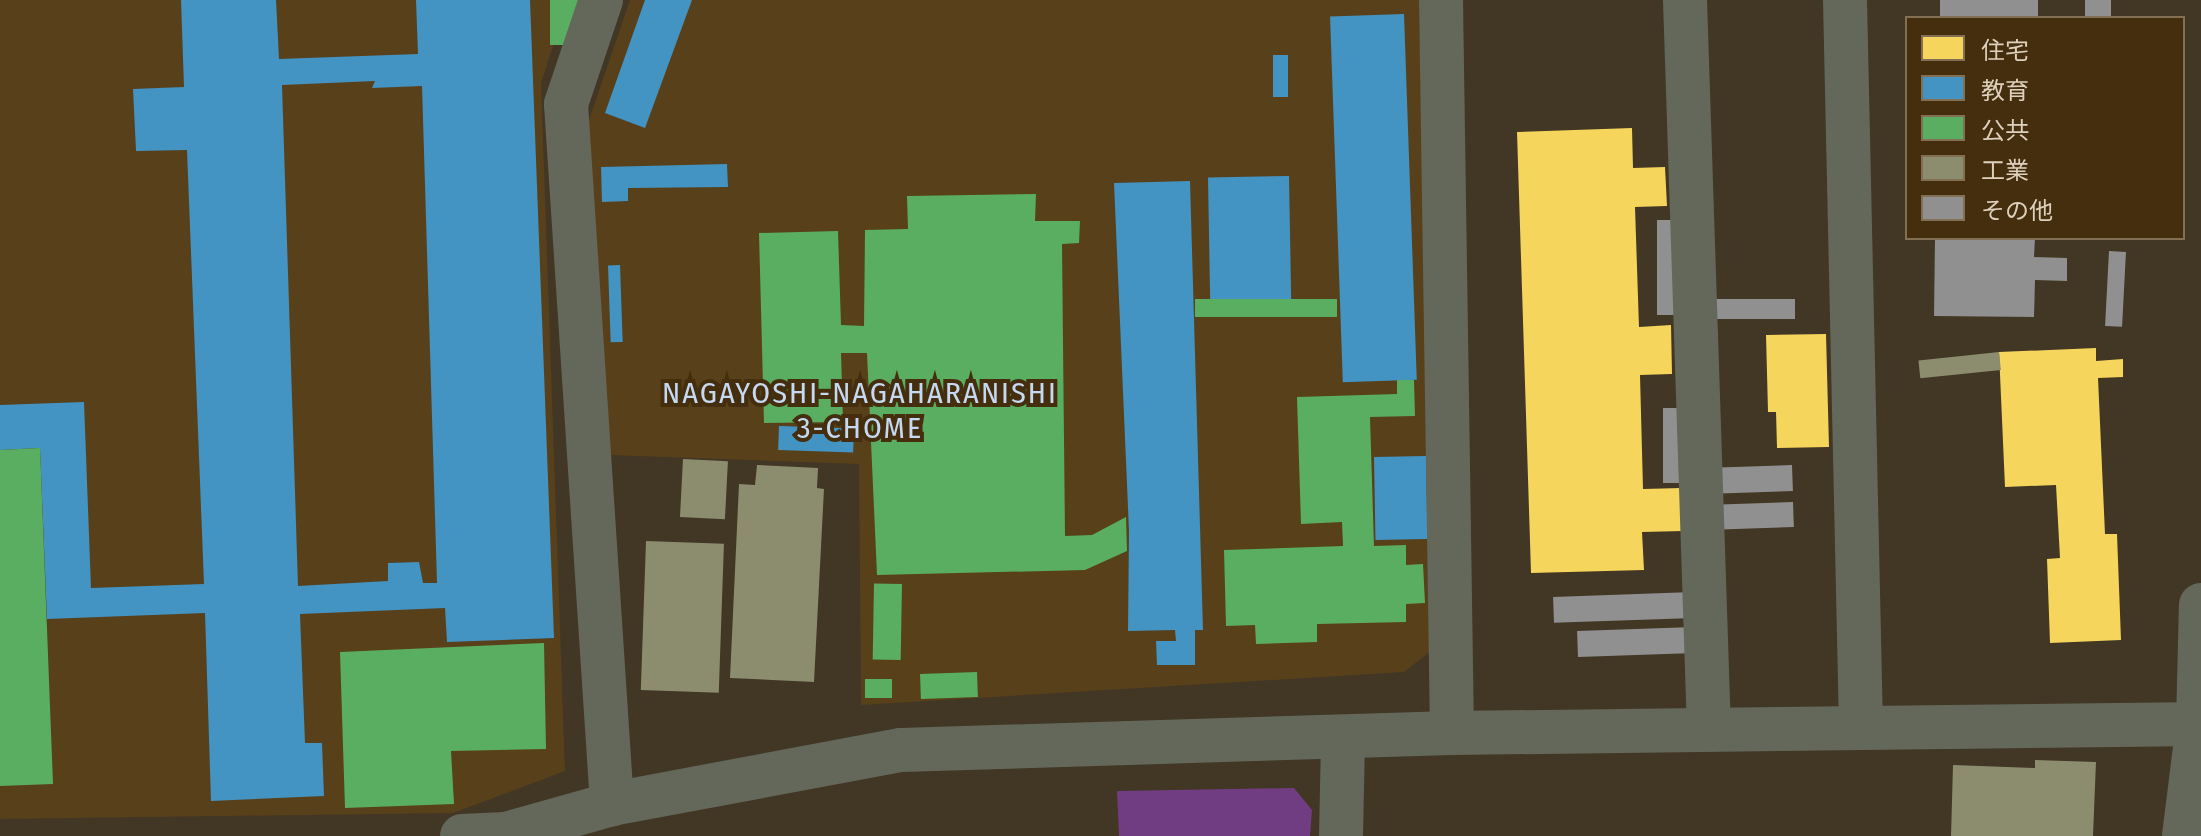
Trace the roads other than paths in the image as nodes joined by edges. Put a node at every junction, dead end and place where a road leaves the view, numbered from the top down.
1 (601, 0) edge
2 (1441, 0) edge
3 (1685, 0) edge
4 (1845, 0) edge
5 (2201, 605) edge
6 (2200, 724) edge
7 (1861, 728) junction
8 (1709, 730) junction
9 (1452, 733) junction
10 (1343, 739) junction
11 (612, 804) junction
12 (506, 835) edge
13 (462, 836) edge
14 (1341, 836) edge
15 (2184, 836) edge

1 - 11 street
2 - 9 street
3 - 8 street
4 - 7 street
5 - 6 street
6 - 7 street
6 - 15 street
7 - 8 street
8 - 9 street
9 - 10 street
10 - 11 street
10 - 14 street
11 - 12 street
12 - 13 street

